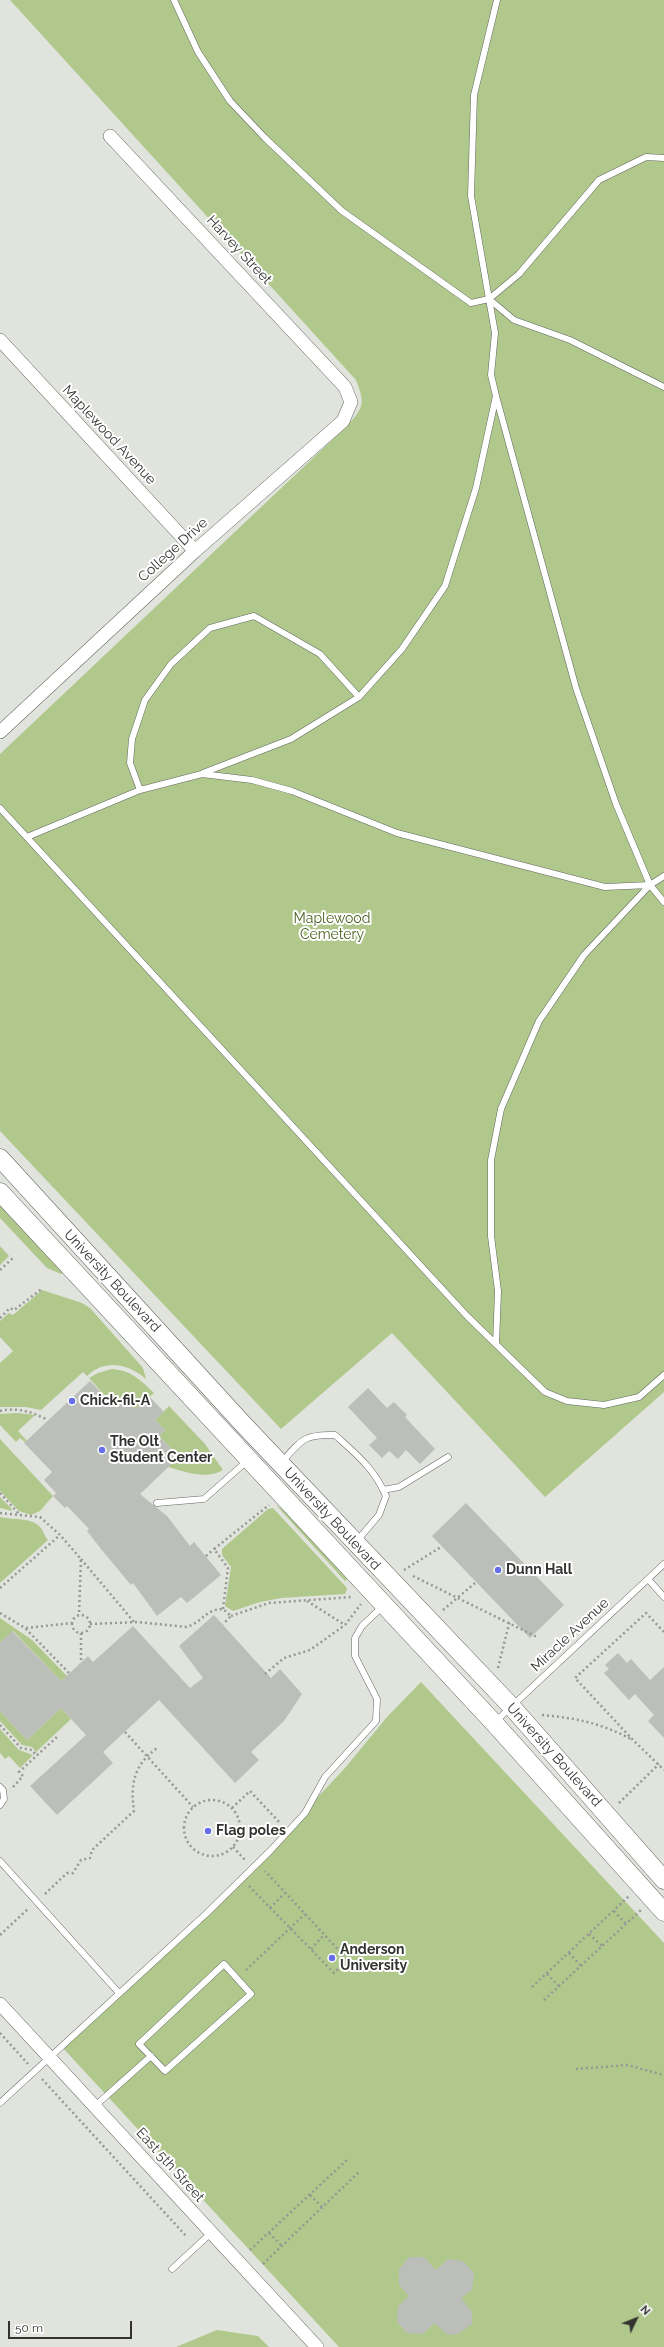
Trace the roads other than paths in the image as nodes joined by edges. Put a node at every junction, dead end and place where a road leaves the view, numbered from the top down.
1 (174, 0) edge
2 (497, 0) edge
3 (110, 136) dead end
4 (664, 158) edge
5 (489, 299) junction
6 (0, 340) edge
7 (344, 387) joint
8 (664, 387) edge
9 (496, 396) junction
10 (194, 551) junction
11 (360, 697) junction
12 (0, 732) edge
13 (202, 774) junction
14 (140, 790) junction
15 (0, 808) edge
16 (27, 837) junction
17 (664, 876) edge
18 (650, 885) junction
19 (664, 902) edge
20 (0, 1158) edge
21 (0, 1192) edge
22 (496, 1344) junction
23 (664, 1375) edge
24 (448, 1457) dead end
25 (248, 1460) junction
26 (280, 1463) junction
27 (266, 1478) junction
28 (383, 1490) junction
29 (157, 1503) dead end
30 (355, 1543) junction
31 (664, 1564) edge
32 (648, 1579) junction
33 (664, 1597) edge
34 (384, 1605) junction
35 (511, 1706) junction
36 (494, 1723) junction
37 (0, 1787) edge
38 (0, 1805) edge
39 (0, 1861) edge
40 (664, 1880) edge
41 (664, 1912) edge
42 (119, 1993) junction
43 (0, 2004) edge
44 (150, 2056) junction
45 (50, 2057) junction
46 (0, 2103) edge
47 (95, 2106) junction
48 (211, 2233) junction
49 (172, 2269) dead end
50 (317, 2347) edge

1 - 5 lane
2 - 5 lane
3 - 7 street, Harvey Street
4 - 5 lane
5 - 8 lane
5 - 9 lane
6 - 10 street, Maplewood Avenue
7 - 10 street, College Drive
9 - 11 lane
9 - 18 lane
10 - 12 street, College Drive
11 - 13 lane
11 - 14 lane
13 - 14 lane
13 - 18 lane
14 - 16 lane
15 - 16 lane
16 - 22 lane
17 - 18 lane
18 - 19 lane
18 - 22 lane
20 - 26 main road, University Boulevard
21 - 25 main road, University Boulevard
22 - 23 lane
24 - 28 lane
25 - 27 main road, University Boulevard
25 - 29 lane
26 - 27 street
26 - 28 lane
26 - 30 main road, University Boulevard
27 - 34 main road, University Boulevard
28 - 30 lane
30 - 35 main road, University Boulevard
31 - 32 lane, Miracle Avenue
32 - 33 lane
32 - 35 lane, Miracle Avenue
34 - 36 main road, University Boulevard
34 - 42 lane
35 - 36 lane, Miracle Avenue
35 - 40 main road, University Boulevard
36 - 41 main road, University Boulevard
37 - 38 lane
39 - 42 lane
42 - 45 lane
43 - 45 street, East 5th Street
44 - 44 lane
44 - 47 lane
45 - 46 lane
45 - 47 street, East 5th Street
47 - 48 street, East 5th Street
48 - 49 lane
48 - 50 street, East 5th Street

